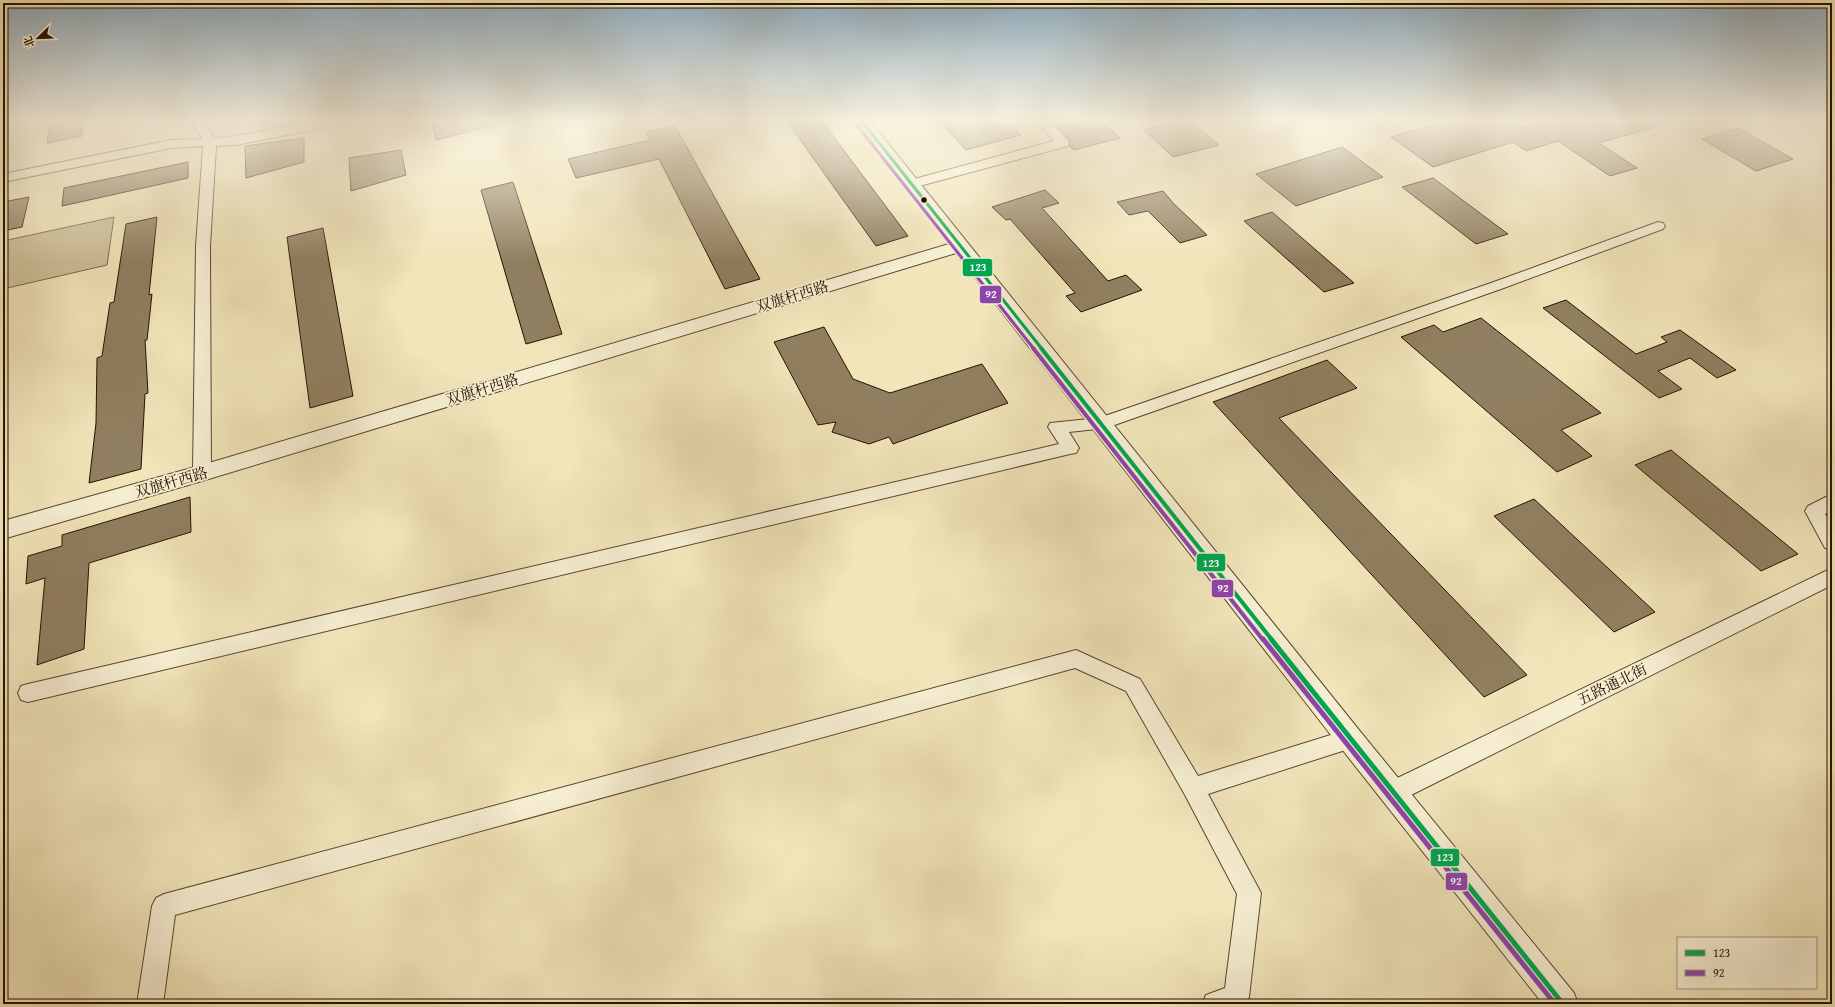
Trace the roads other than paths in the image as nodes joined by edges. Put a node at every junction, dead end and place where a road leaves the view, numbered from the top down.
1 (18, 167) edge
2 (57, 167) edge
3 (207, 167) edge
4 (898, 167) edge
5 (975, 167) edge
6 (3, 170) edge
7 (3, 178) edge
8 (912, 184) junction
9 (1658, 226) dead end
10 (960, 246) junction
11 (1100, 424) junction
12 (202, 473) junction
13 (1832, 501) edge
14 (3, 530) edge
15 (1832, 543) edge
16 (1832, 576) edge
17 (28, 693) dead end
18 (1350, 739) junction
19 (1193, 788) junction
20 (1393, 792) junction
21 (150, 1004) edge
22 (1215, 1004) edge
23 (1563, 1004) edge

1 - 6 street
2 - 7 street
3 - 12 street
4 - 8 street
5 - 8 street
8 - 10 street
9 - 11 street
10 - 11 street
10 - 12 street, 双旗杆西路
11 - 17 street
11 - 18 street
12 - 14 street, 双旗杆西路
13 - 15 street
16 - 20 street, 五路通北街
18 - 19 street
18 - 20 street
19 - 21 street
19 - 22 street
20 - 23 street

